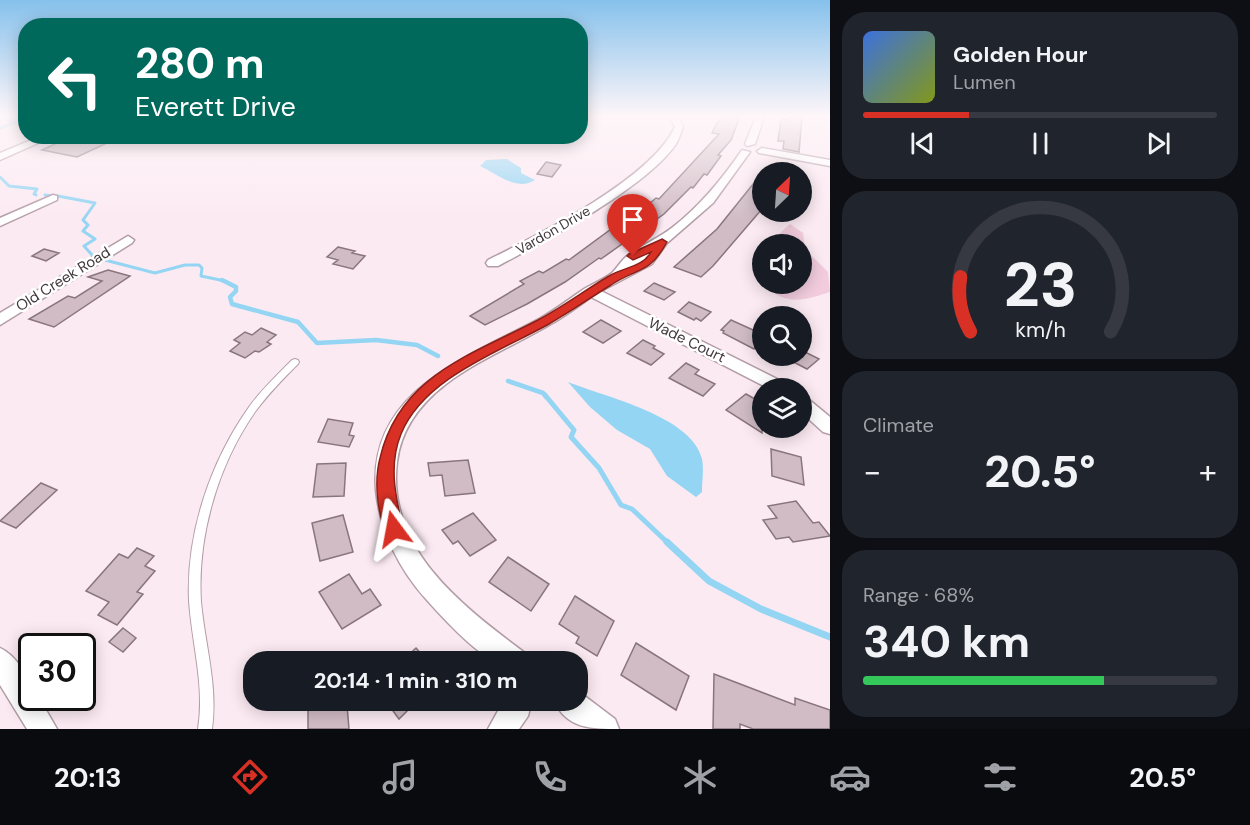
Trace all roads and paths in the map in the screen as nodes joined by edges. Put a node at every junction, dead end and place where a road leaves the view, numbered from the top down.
1 (14, 151) edge
2 (661, 151) edge
3 (740, 151) edge
4 (762, 151) edge
5 (0, 157) edge
6 (830, 163) edge
7 (53, 198) dead end
8 (0, 222) edge
9 (128, 240) dead end
10 (493, 263) dead end
11 (592, 292) junction
12 (0, 320) edge
13 (295, 362) dead end
14 (762, 378) edge
15 (812, 411) edge
16 (830, 427) edge
17 (502, 651) edge
18 (0, 661) edge
19 (515, 711) edge
20 (581, 711) edge
21 (43, 729) edge
22 (205, 729) edge
23 (502, 729) edge
24 (604, 729) edge

1 - 5 street
2 - 10 street, Vardon Drive
3 - 11 street
4 - 6 street
7 - 8 street
9 - 12 street, Old Creek Road
11 - 14 street, Wade Court
11 - 17 street
13 - 22 lane
15 - 16 street
18 - 21 street
19 - 23 street
20 - 24 street

